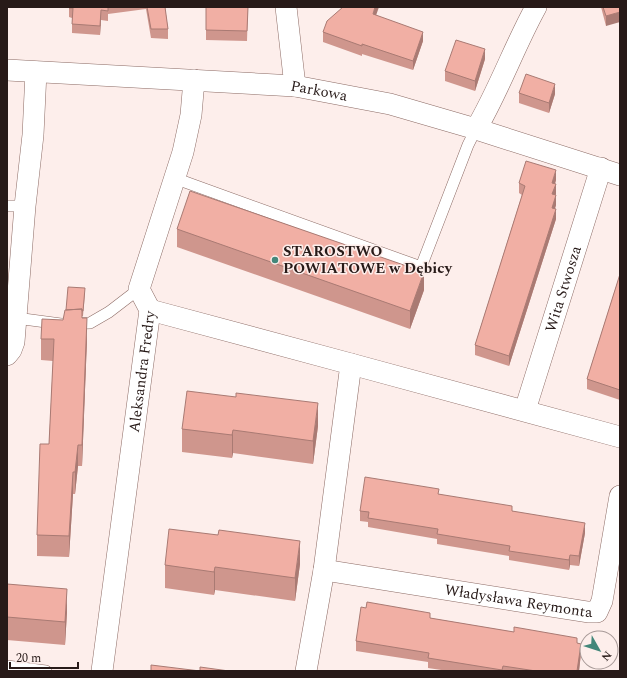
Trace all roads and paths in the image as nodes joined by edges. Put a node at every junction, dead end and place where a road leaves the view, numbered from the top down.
1 (286, 7) edge
2 (536, 7) edge
3 (7, 70) edge
4 (36, 72) junction
5 (194, 80) junction
6 (294, 86) junction
7 (476, 129) junction
8 (610, 172) edge
9 (174, 178) junction
10 (16, 206) edge
11 (139, 289) junction
12 (150, 310) junction
13 (16, 318) junction
14 (7, 355) edge
15 (351, 364) junction
16 (525, 410) junction
17 (620, 437) edge
18 (620, 496) edge
19 (324, 570) junction
20 (7, 666) edge
21 (46, 671) edge
22 (102, 671) edge
23 (306, 671) edge

1 - 6 street
2 - 7 street
3 - 4 street, Parkowa
4 - 5 street, Parkowa
4 - 10 street
5 - 6 street, Parkowa
5 - 9 street, Aleksandra Fredry
6 - 7 street, Parkowa
7 - 8 street, Parkowa
7 - 9 lane
8 - 16 street, Wita Stwosza
9 - 11 street, Aleksandra Fredry
10 - 13 street
11 - 12 street, Aleksandra Fredry
11 - 13 lane
12 - 15 street
12 - 22 street, Aleksandra Fredry
13 - 14 street
15 - 16 street
15 - 19 street
16 - 17 street
18 - 19 street, Władysława Reymonta
19 - 23 street
20 - 21 lane

